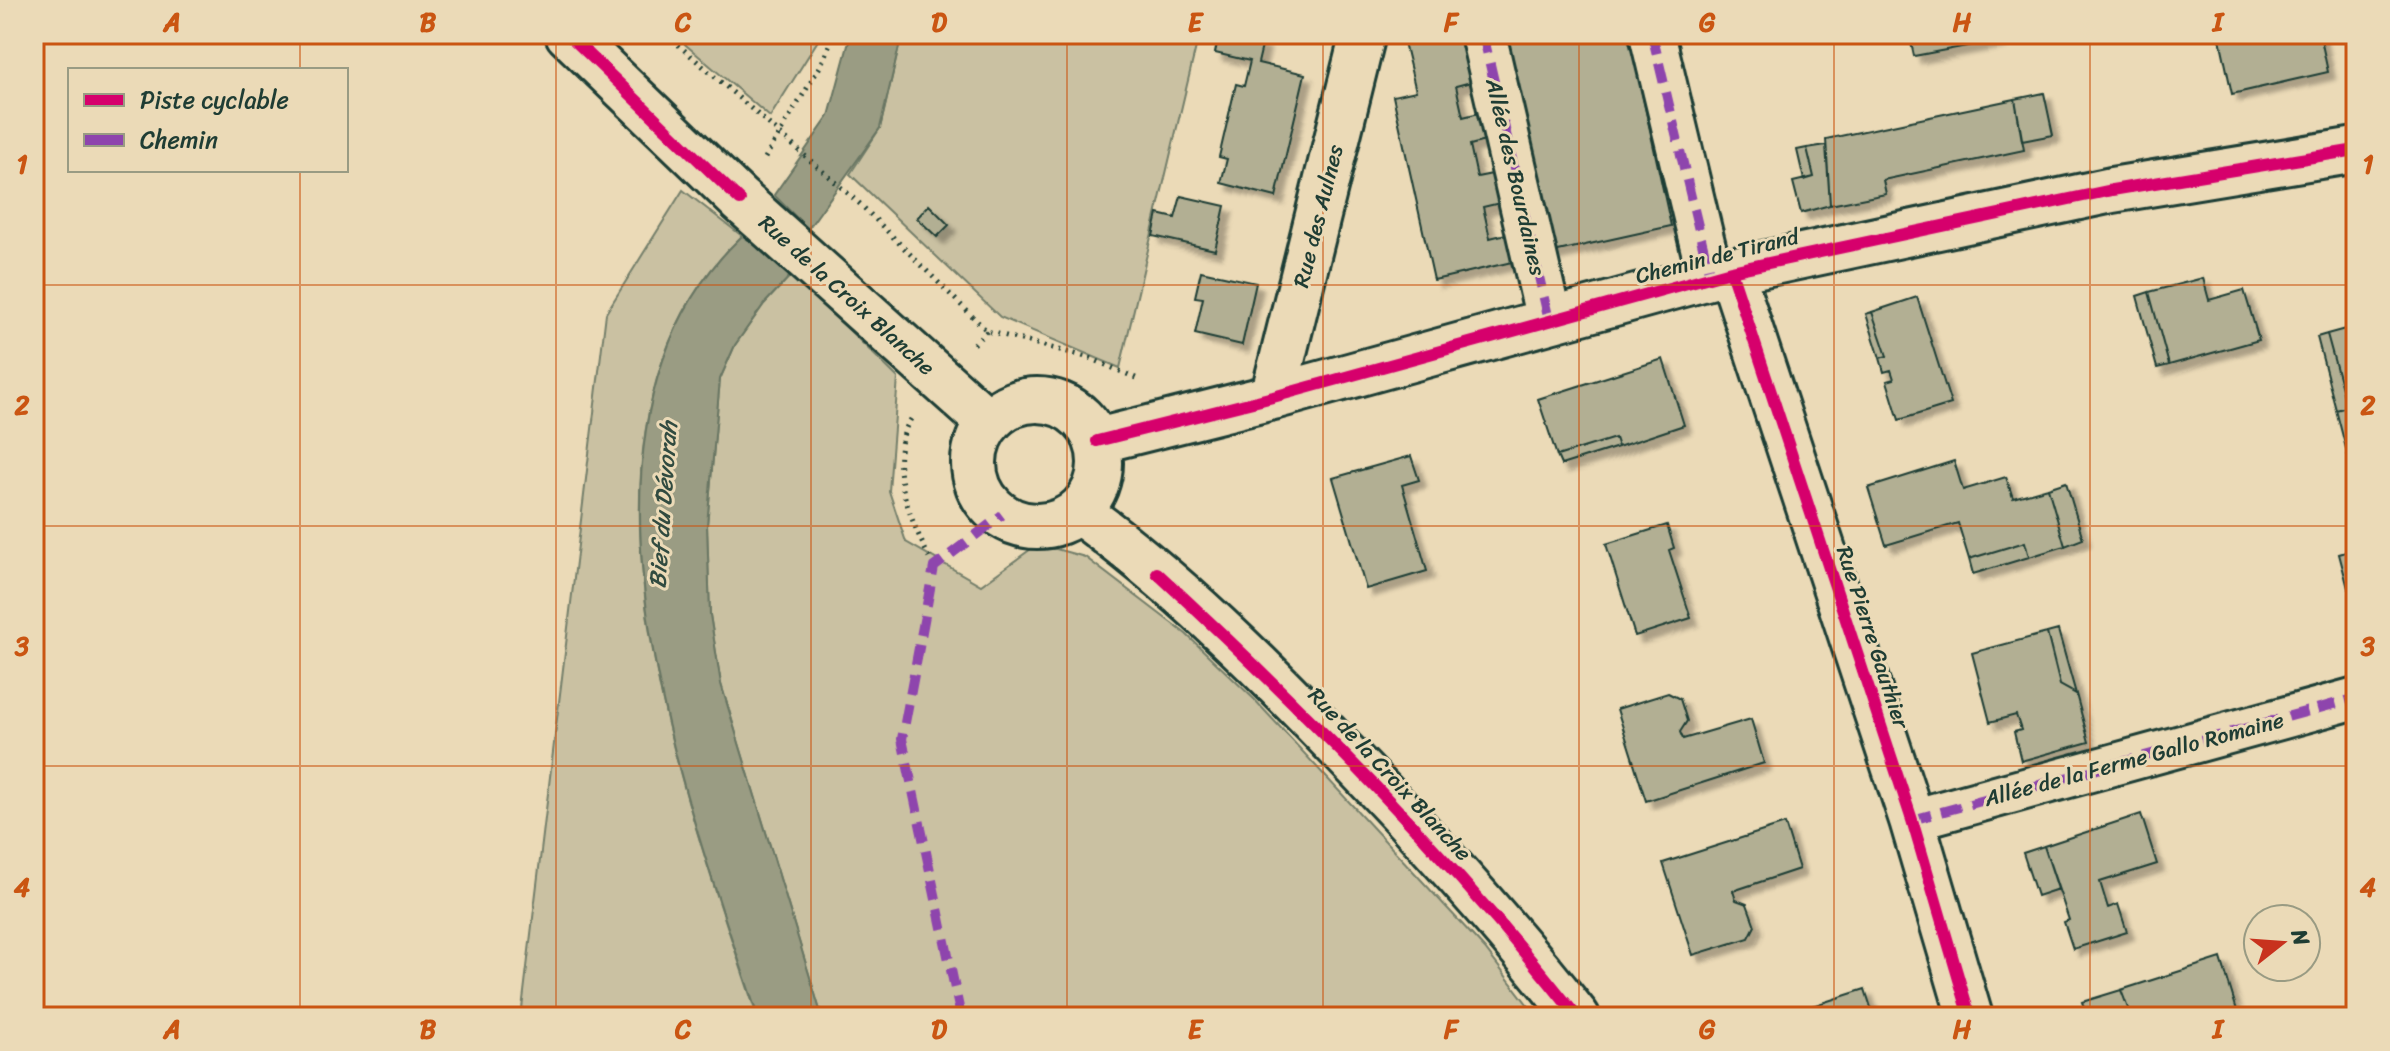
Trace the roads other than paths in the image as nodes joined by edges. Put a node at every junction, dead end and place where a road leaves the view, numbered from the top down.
1 (568, 34) edge
2 (1363, 34) edge
3 (1483, 34) edge
4 (1652, 34) edge
5 (2356, 150) edge
6 (1721, 273) junction
7 (1549, 320) junction
8 (1273, 397) junction
9 (988, 422) junction
10 (1097, 441) junction
11 (1078, 511) junction
12 (2356, 698) edge
13 (1912, 820) junction
14 (1577, 1017) edge
15 (1970, 1017) edge

1 - 9 street, Rue de la Croix Blanche
2 - 8 street, Rue des Aulnes
3 - 7 street, Allée des Bourdaines
4 - 6 street, Rue Pierre Gauthier
5 - 6 street, Chemin de Tirand
6 - 7 street, Chemin de Tirand
6 - 13 street, Rue Pierre Gauthier
7 - 8 street, Chemin de Tirand
8 - 10 street, Chemin de Tirand
9 - 10 street
9 - 11 street
10 - 11 street
11 - 14 street, Rue de la Croix Blanche
12 - 13 street, Allée de la Ferme Gallo Romaine
13 - 15 street, Rue Pierre Gauthier

